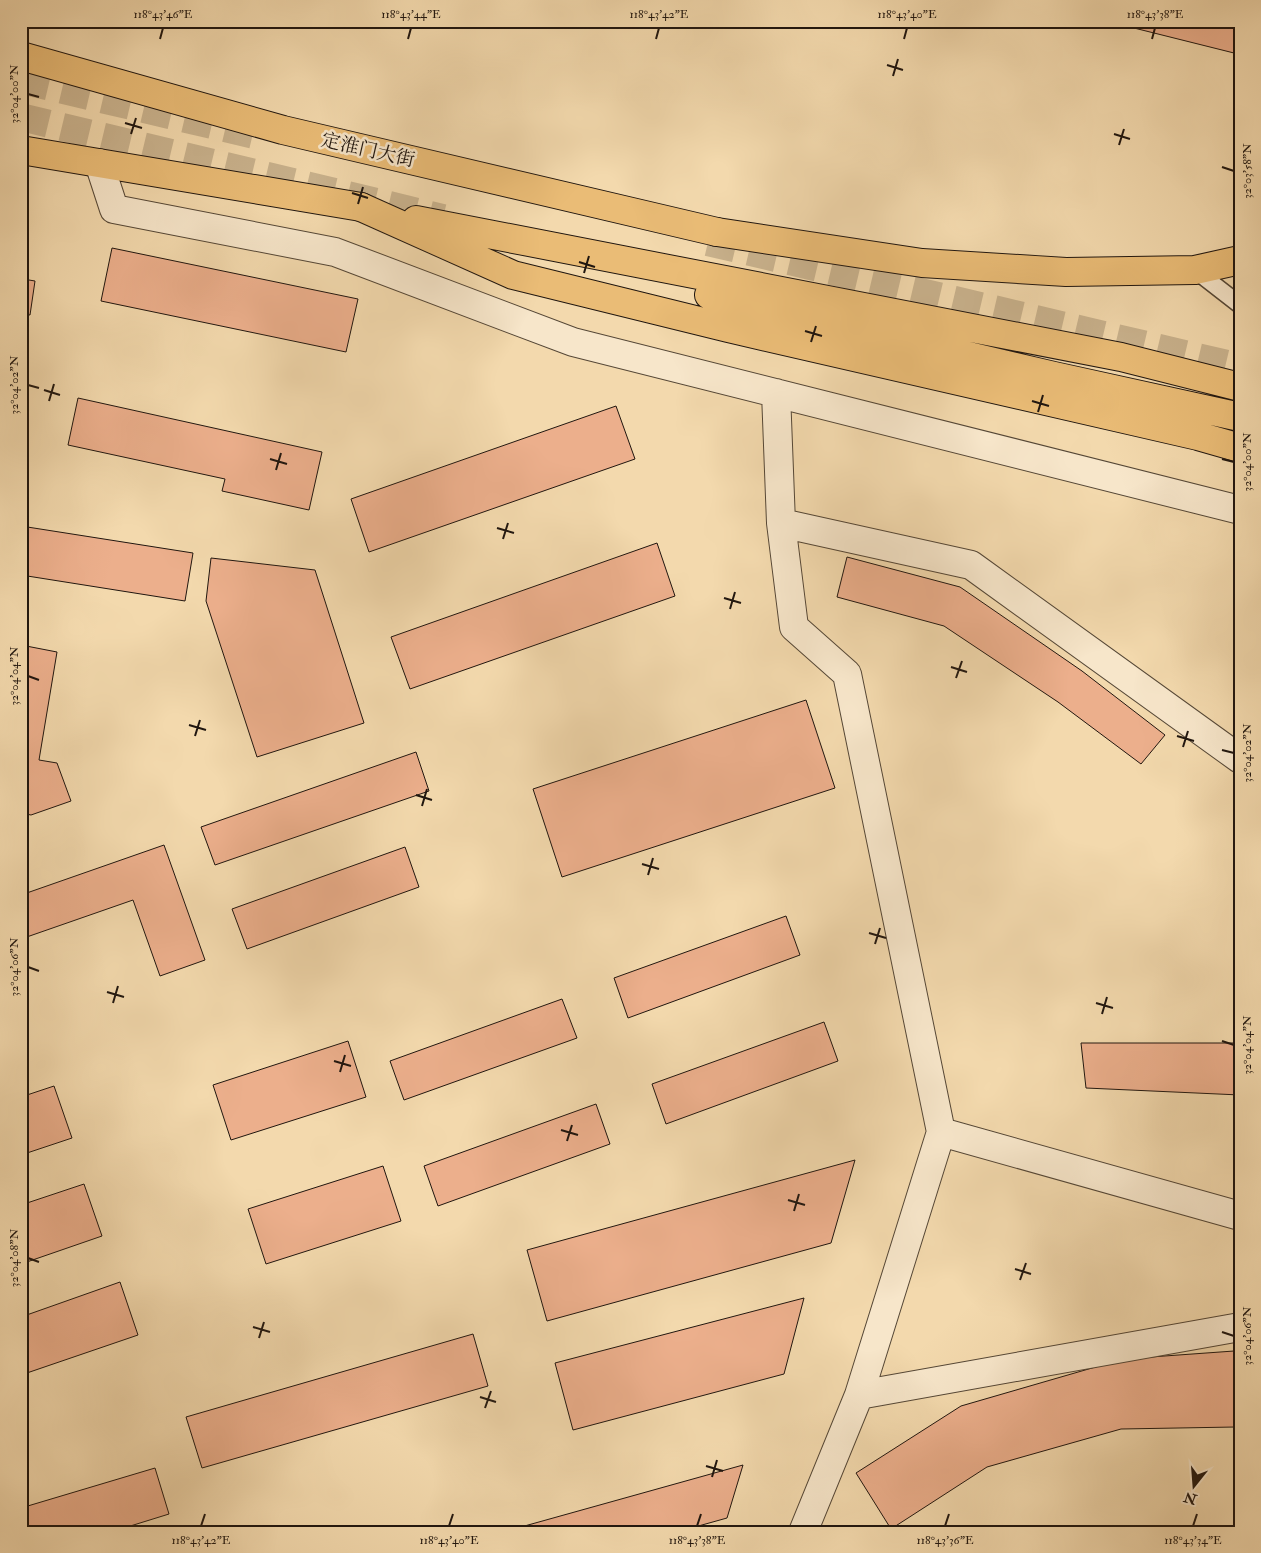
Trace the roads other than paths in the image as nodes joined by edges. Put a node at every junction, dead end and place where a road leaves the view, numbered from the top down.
1 (21, 56) edge
2 (21, 150) edge
3 (98, 163) junction
4 (361, 207) junction
5 (410, 218) junction
6 (1240, 260) edge
7 (1195, 270) junction
8 (1240, 305) edge
9 (1240, 387) edge
10 (776, 393) junction
11 (1240, 417) edge
12 (1240, 448) edge
13 (1240, 510) edge
14 (781, 523) junction
15 (1240, 759) edge
16 (942, 1132) junction
17 (1240, 1216) edge
18 (1240, 1326) edge
19 (859, 1395) junction
20 (803, 1532) edge

1 - 7 main road, 定淮门大街
2 - 3 main road
3 - 4 main road
3 - 10 street
4 - 5 main road
4 - 12 main road
5 - 9 main road
5 - 11 main road
6 - 7 main road, 定淮门大街
7 - 8 lane
10 - 13 street
10 - 14 street
14 - 15 street
14 - 16 street
16 - 17 street
16 - 19 street
18 - 19 street
19 - 20 street

